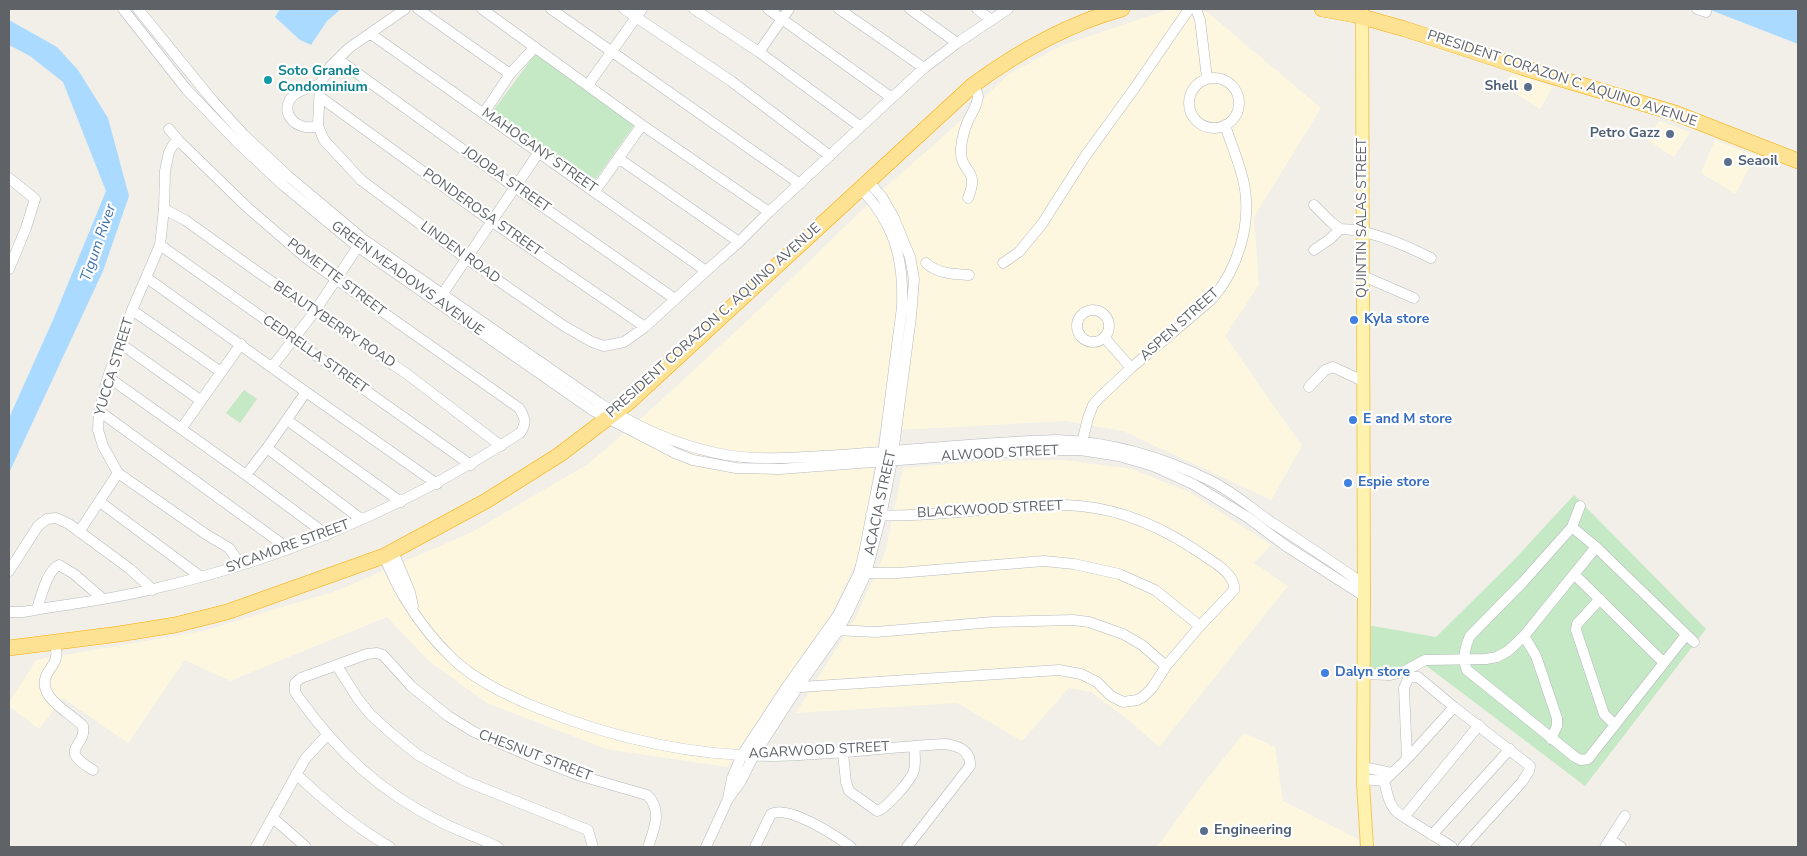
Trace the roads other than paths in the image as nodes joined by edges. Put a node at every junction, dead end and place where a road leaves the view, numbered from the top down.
1 (123, 9) edge
2 (138, 9) edge
3 (405, 9) edge
4 (418, 9) edge
5 (482, 9) edge
6 (551, 9) edge
7 (624, 9) edge
8 (694, 9) edge
9 (768, 9) edge
10 (789, 9) edge
11 (840, 9) edge
12 (910, 9) edge
13 (977, 9) edge
14 (1008, 9) edge
15 (1122, 9) edge
16 (1189, 9) edge
17 (1196, 9) edge
18 (1322, 9) edge
19 (639, 13) edge
20 (1362, 13) edge
21 (782, 19) junction
22 (991, 20) junction
23 (371, 34) junction
24 (957, 43) junction
25 (535, 47) junction
26 (612, 52) junction
27 (759, 52) junction
28 (338, 60) junction
29 (924, 68) junction
30 (510, 74) junction
31 (1206, 78) junction
32 (320, 84) junction
33 (588, 85) junction
34 (973, 85) junction
35 (320, 97) junction
36 (892, 98) junction
37 (484, 113) junction
38 (642, 125) junction
39 (1225, 125) junction
40 (318, 126) junction
41 (861, 127) junction
42 (169, 129) dead end
43 (178, 141) junction
44 (539, 152) junction
45 (830, 156) junction
46 (618, 158) junction
47 (1798, 161) edge
48 (9, 178) edge
49 (800, 184) junction
50 (864, 184) junction
51 (516, 188) junction
52 (594, 191) junction
53 (968, 198) dead end
54 (1314, 205) dead end
55 (164, 209) junction
56 (769, 212) junction
57 (491, 220) junction
58 (1340, 229) junction
59 (1363, 231) junction
60 (739, 242) junction
61 (360, 243) junction
62 (160, 245) junction
63 (1314, 250) dead end
64 (1431, 258) dead end
65 (467, 259) junction
66 (926, 263) dead end
67 (1004, 263) dead end
68 (9, 269) edge
69 (706, 271) junction
70 (969, 276) dead end
71 (1363, 276) junction
72 (147, 278) junction
73 (336, 280) junction
74 (440, 298) junction
75 (675, 298) junction
76 (1414, 298) dead end
77 (132, 310) junction
78 (315, 312) junction
79 (645, 327) junction
80 (1104, 338) dead end
81 (293, 339) junction
82 (120, 344) junction
83 (241, 344) junction
84 (272, 368) junction
85 (1131, 368) junction
86 (221, 372) junction
87 (108, 377) junction
88 (1363, 381) junction
89 (1308, 386) dead end
90 (306, 392) junction
91 (200, 400) junction
92 (519, 408) joint
93 (99, 411) junction
94 (611, 416) junction
95 (287, 420) junction
96 (181, 429) junction
97 (501, 446) junction
98 (1081, 446) junction
99 (267, 448) junction
100 (888, 457) junction
101 (471, 465) junction
102 (118, 473) junction
103 (246, 475) junction
104 (437, 484) junction
105 (100, 502) junction
106 (401, 502) junction
107 (1580, 506) dead end
108 (876, 516) junction
109 (362, 519) junction
110 (1572, 526) junction
111 (79, 532) junction
112 (327, 535) junction
113 (1596, 546) junction
114 (289, 549) junction
115 (1315, 549) junction
116 (388, 554) junction
117 (1308, 560) junction
118 (241, 565) junction
119 (9, 571) edge
120 (862, 574) junction
121 (1574, 574) junction
122 (201, 577) junction
123 (153, 590) junction
124 (1364, 590) junction
125 (103, 599) junction
126 (1600, 599) junction
127 (37, 609) junction
128 (9, 612) edge
129 (1200, 626) junction
130 (833, 630) junction
131 (105, 636) junction
132 (1524, 636) junction
133 (9, 648) edge
134 (56, 649) junction
135 (9, 656) edge
136 (1465, 659) junction
137 (1663, 662) junction
138 (337, 666) junction
139 (1166, 666) junction
140 (1364, 674) junction
141 (798, 687) junction
142 (786, 688) junction
143 (1454, 707) junction
144 (1479, 725) junction
145 (1615, 725) junction
146 (327, 735) junction
147 (1551, 739) junction
148 (914, 746) junction
149 (1510, 749) junction
150 (843, 753) junction
151 (742, 755) junction
152 (754, 755) junction
153 (1407, 759) junction
154 (93, 770) dead end
155 (1363, 773) junction
156 (1392, 773) junction
157 (296, 774) junction
158 (1384, 781) junction
159 (728, 799) junction
160 (1625, 816) dead end
161 (1404, 817) junction
162 (273, 818) junction
163 (1432, 835) junction
164 (1608, 844) edge
165 (256, 847) edge
166 (306, 847) edge
167 (390, 847) edge
168 (498, 847) edge
169 (593, 847) edge
170 (648, 847) edge
171 (706, 847) edge
172 (755, 847) edge
173 (851, 847) edge
174 (907, 847) edge
175 (1367, 847) edge
176 (1452, 847) edge
177 (1464, 847) edge
178 (1621, 847) edge

1 - 61 street, GREEN MEADOWS AVENUE
2 - 61 street, GREEN MEADOWS AVENUE
3 - 23 street
4 - 30 street
5 - 25 street
6 - 26 street
7 - 19 street
8 - 27 street
9 - 21 street
10 - 21 street
11 - 29 street
12 - 24 street
13 - 22 street
14 - 22 street
15 - 34 highway, PRESIDENT CORAZON C. AQUINO AVENUE
16 - 67 street
17 - 31 street
18 - 20 highway, PRESIDENT CORAZON C. AQUINO AVENUE
19 - 26 street
19 - 45 street
20 - 47 highway, PRESIDENT CORAZON C. AQUINO AVENUE
20 - 59 main road, QUINTIN SALAS STREET
21 - 27 street
21 - 36 street
22 - 24 street
23 - 28 street
23 - 37 street, MAHOGANY STREET
24 - 29 street
25 - 30 street
25 - 33 street
26 - 33 street
26 - 49 street
27 - 41 street
28 - 32 street
28 - 51 street, JOJOBA STREET
29 - 36 street
30 - 37 street
31 - 39 street
31 - 39 street
32 - 35 street
32 - 40 street
33 - 38 street
34 - 50 highway, PRESIDENT CORAZON C. AQUINO AVENUE
34 - 53 street
35 - 40 street
35 - 57 street, PONDEROSA STREET
36 - 41 street
37 - 44 street, MAHOGANY STREET
38 - 46 street
38 - 56 street
39 - 85 street, ASPEN STREET
40 - 65 street, LINDEN ROAD
41 - 45 street
42 - 43 street, POMETTE STREET
43 - 55 street, YUCCA STREET
43 - 73 street, POMETTE STREET
44 - 51 street
44 - 52 street, MAHOGANY STREET
45 - 49 street
46 - 52 street
46 - 60 street
48 - 68 street
49 - 56 street
50 - 94 highway, PRESIDENT CORAZON C. AQUINO AVENUE
50 - 100 street, ACACIA STREET
51 - 57 street
51 - 75 street, JOJOBA STREET
52 - 69 street, MAHOGANY STREET
54 - 58 street
55 - 62 street, YUCCA STREET
55 - 78 street, BEAUTYBERRY ROAD
56 - 60 street
57 - 65 street
57 - 79 street, PONDEROSA STREET
58 - 59 street
58 - 63 street
59 - 64 street
59 - 71 main road, QUINTIN SALAS STREET
60 - 69 street
61 - 73 street
61 - 74 street, GREEN MEADOWS AVENUE
62 - 72 street, YUCCA STREET
62 - 81 street, CEDRELLA STREET
65 - 74 street
65 - 79 street, LINDEN ROAD
66 - 70 street
69 - 75 street
71 - 76 street
71 - 88 main road, QUINTIN SALAS STREET
72 - 77 street, YUCCA STREET
72 - 83 street
73 - 78 street
73 - 92 street, POMETTE STREET
74 - 94 street, GREEN MEADOWS AVENUE
75 - 79 street
77 - 82 street, YUCCA STREET
77 - 86 street
78 - 81 street
78 - 97 street, BEAUTYBERRY ROAD
80 - 85 street
81 - 84 street
81 - 101 street, CEDRELLA STREET
82 - 87 street, YUCCA STREET
82 - 91 street
83 - 84 street
83 - 86 street
84 - 90 street
85 - 98 street, ASPEN STREET
86 - 91 street
87 - 93 street, YUCCA STREET
87 - 96 street
88 - 89 street
88 - 124 main road, QUINTIN SALAS STREET
90 - 95 street
90 - 104 street
91 - 96 street
92 - 97 street, SYCAMORE STREET
93 - 102 street, YUCCA STREET
93 - 114 street
94 - 100 street, ALWOOD STREET
94 - 116 highway, PRESIDENT CORAZON C. AQUINO AVENUE
95 - 99 street
95 - 106 street
96 - 103 street
97 - 101 street, SYCAMORE STREET
98 - 100 street, ALWOOD STREET
98 - 115 street, ALWOOD STREET
98 - 117 street, ALWOOD STREET
99 - 103 street
99 - 109 street
100 - 108 street, ACACIA STREET
101 - 104 street, SYCAMORE STREET
102 - 105 street
102 - 118 street, YUCCA STREET
103 - 112 street
104 - 106 street, SYCAMORE STREET
105 - 111 street
105 - 122 street
106 - 109 street, SYCAMORE STREET
107 - 110 street
108 - 120 street, ACACIA STREET
108 - 129 street, BLACKWOOD STREET
109 - 112 street, SYCAMORE STREET
110 - 113 street
110 - 136 street
111 - 119 street
111 - 123 street
112 - 114 street, SYCAMORE STREET
113 - 121 street
113 - 137 street
114 - 118 street, SYCAMORE STREET
115 - 117 street
115 - 124 street, ALWOOD STREET
116 - 131 highway, PRESIDENT CORAZON C. AQUINO AVENUE
116 - 151 street, AGARWOOD STREET
117 - 124 street, ALWOOD STREET
118 - 122 street, SYCAMORE STREET
120 - 129 street
120 - 130 street, ACACIA STREET
121 - 126 street
121 - 132 street
122 - 123 street, SYCAMORE STREET
123 - 125 street, SYCAMORE STREET
124 - 140 main road, QUINTIN SALAS STREET
125 - 127 street, SYCAMORE STREET
125 - 127 street
126 - 137 street
126 - 145 street
127 - 128 street, SYCAMORE STREET
129 - 139 street
130 - 139 street
130 - 141 street, ACACIA STREET
130 - 142 street, ACACIA STREET
131 - 133 highway, PRESIDENT CORAZON C. AQUINO AVENUE
131 - 134 highway, PRESIDENT CORAZON C. AQUINO AVENUE
132 - 136 street
132 - 147 street
134 - 135 highway, PRESIDENT CORAZON C. AQUINO AVENUE
134 - 154 street
136 - 140 street
136 - 147 street
137 - 145 street
138 - 146 street, CHESNUT STREET
138 - 169 street
138 - 170 street, CHESNUT STREET
139 - 141 street
140 - 155 main road, QUINTIN SALAS STREET
141 - 142 street
141 - 152 street, ACACIA STREET
142 - 151 street, ACACIA STREET
143 - 144 street
143 - 153 street
143 - 153 street
144 - 149 street
144 - 161 street
145 - 147 street
146 - 157 street
146 - 168 street
148 - 150 street, AGARWOOD STREET
148 - 150 street
148 - 174 street, AGARWOOD STREET
149 - 163 street
149 - 177 street
150 - 152 street, AGARWOOD STREET
151 - 152 street, AGARWOOD STREET
151 - 159 street, ACACIA STREET
152 - 159 street, ACACIA STREET
153 - 156 street
155 - 156 street
155 - 158 street
155 - 175 main road, QUINTIN SALAS STREET
156 - 158 street
157 - 162 street
157 - 167 street
158 - 161 street
159 - 171 street, ACACIA STREET
160 - 164 street
161 - 163 street
162 - 165 street
162 - 166 street
163 - 176 street
164 - 178 street
172 - 173 street

